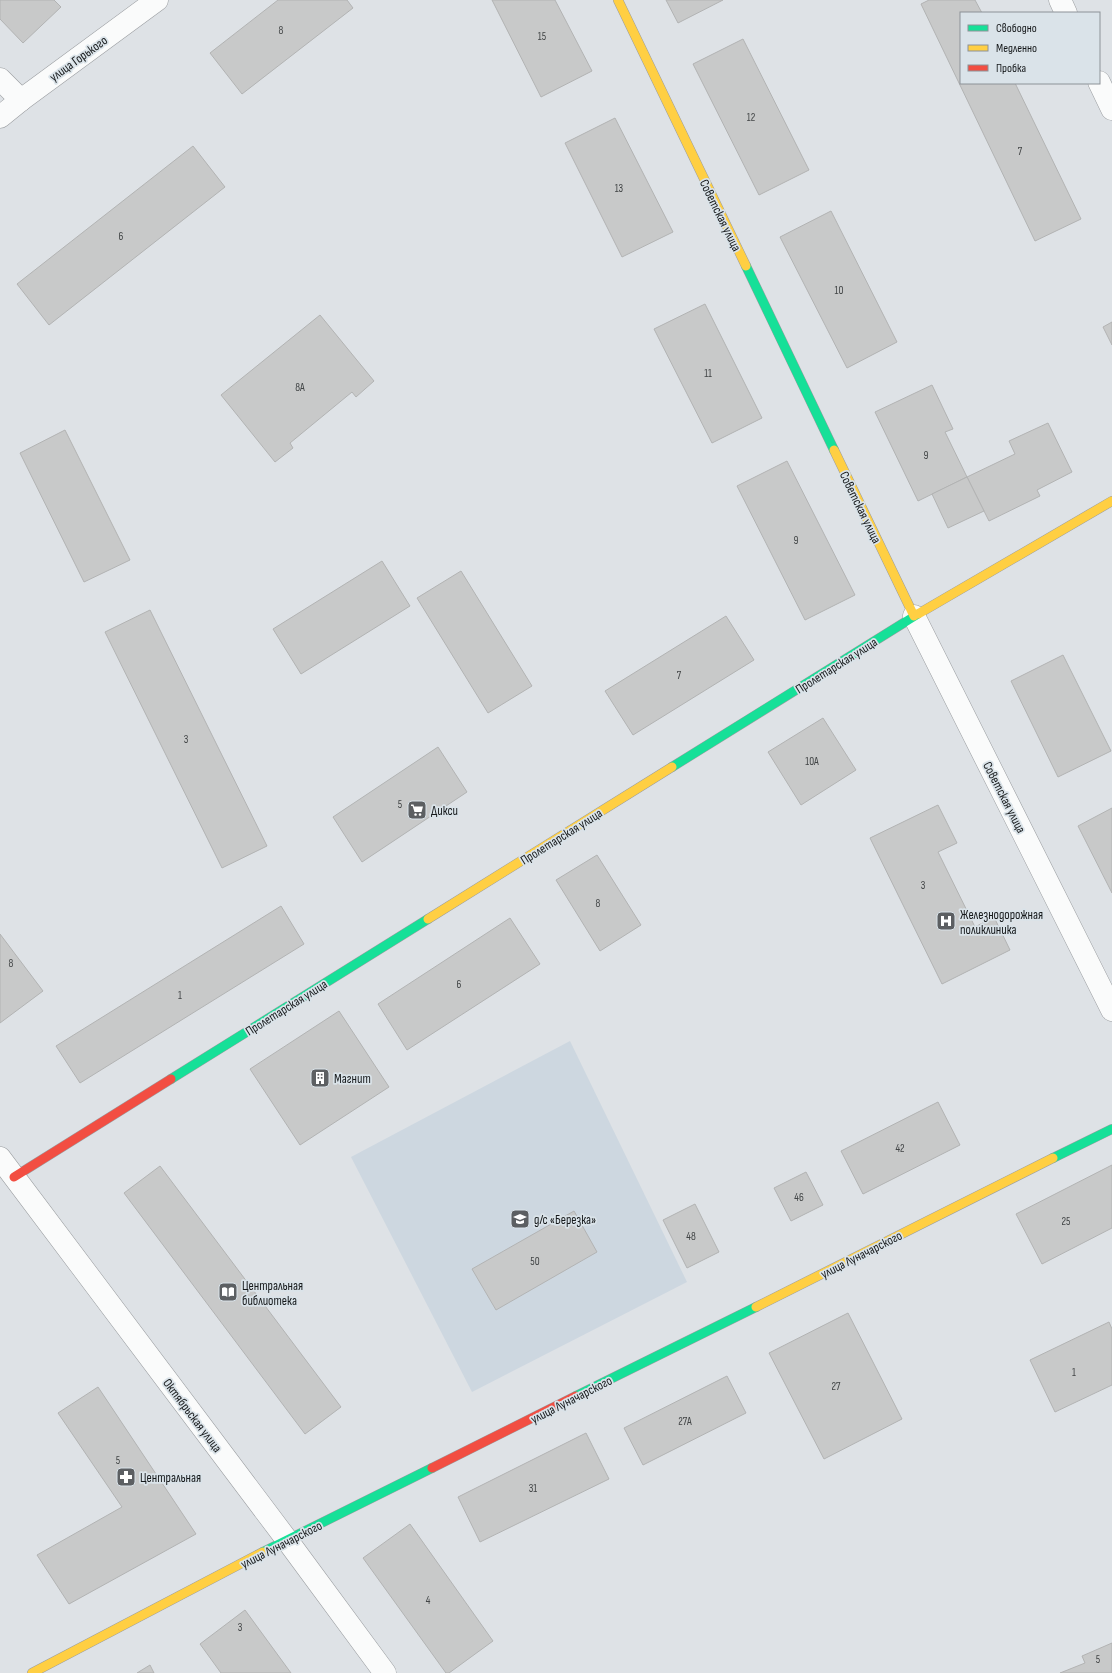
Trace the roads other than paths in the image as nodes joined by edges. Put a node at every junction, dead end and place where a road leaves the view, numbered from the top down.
1 (618, 0) edge
2 (1060, 0) edge
3 (149, 3) edge
4 (1066, 12) edge
5 (0, 79) edge
6 (1100, 84) edge
7 (21, 100) junction
8 (1112, 109) edge
9 (0, 118) edge
10 (1112, 501) edge
11 (914, 616) junction
12 (1112, 1010) edge
13 (1112, 1128) edge
14 (0, 1158) edge
15 (14, 1177) junction
16 (287, 1540) junction
17 (32, 1673) edge
18 (385, 1673) edge

1 - 11 street, Советская улица
2 - 4 street
3 - 7 street, улица Горького
5 - 7 street
6 - 8 street
7 - 9 street, улица Горького
10 - 11 street, Пролетарская улица
11 - 12 street, Советская улица
11 - 15 street, Пролетарская улица
13 - 16 street, улица Луначарского
14 - 15 street, Октябрьская улица
15 - 16 street, Октябрьская улица
16 - 17 street, улица Луначарского
16 - 18 street, Октябрьская улица

